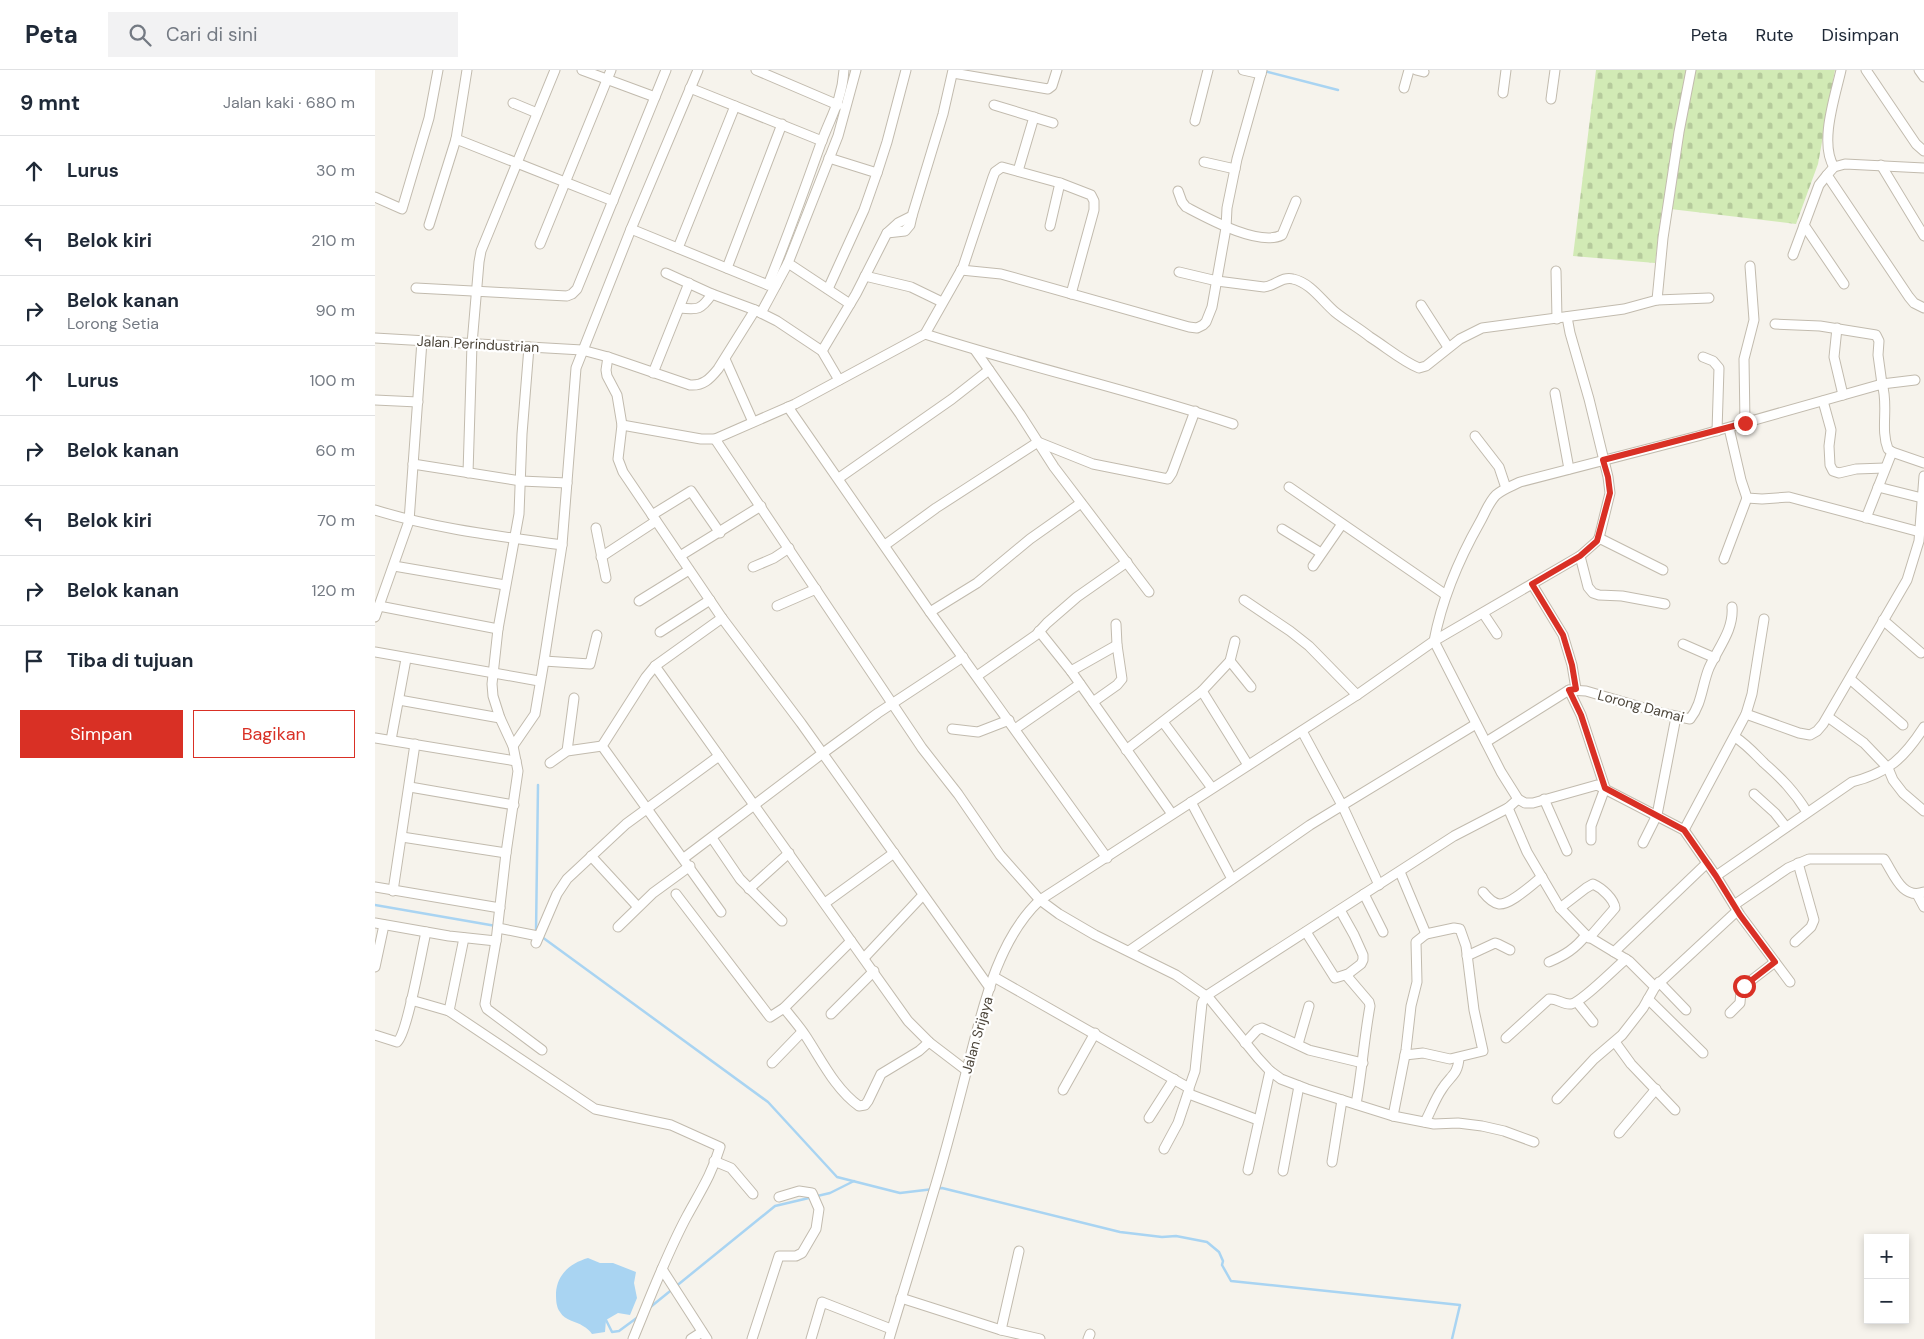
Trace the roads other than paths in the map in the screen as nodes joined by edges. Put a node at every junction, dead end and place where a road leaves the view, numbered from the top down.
1 (438, 70) edge
2 (467, 70) edge
3 (555, 70) edge
4 (583, 70) edge
5 (611, 70) edge
6 (666, 70) edge
7 (698, 70) edge
8 (755, 70) edge
9 (844, 70) edge
10 (857, 70) edge
11 (906, 70) edge
12 (1057, 70) edge
13 (1207, 70) edge
14 (1243, 70) edge
15 (1409, 70) edge
16 (1507, 70) edge
17 (1555, 70) edge
18 (1691, 70) edge
19 (1841, 70) edge
20 (1866, 70) edge
21 (1919, 70) edge
22 (953, 71) edge
23 (1261, 72) edge
24 (1924, 77) edge
25 (607, 79) junction
26 (690, 88) junction
27 (1404, 88) dead end
28 (1503, 93) dead end
29 (655, 98) junction
30 (1551, 99) dead end
31 (513, 103) dead end
32 (838, 105) junction
33 (994, 105) dead end
34 (735, 106) junction
35 (537, 113) junction
36 (1034, 117) junction
37 (1195, 121) dead end
38 (1053, 123) dead end
39 (782, 124) junction
40 (456, 139) junction
41 (822, 140) junction
42 (1924, 151) edge
43 (829, 158) junction
44 (517, 162) junction
45 (1204, 162) dead end
46 (1832, 164) junction
47 (1881, 166) junction
48 (1924, 168) edge
49 (1235, 169) junction
50 (1018, 171) junction
51 (877, 174) junction
52 (1827, 175) junction
53 (566, 182) junction
54 (1060, 183) junction
55 (1178, 191) dead end
56 (375, 197) edge
57 (613, 201) junction
58 (1296, 201) dead end
59 (429, 225) dead end
60 (1804, 225) junction
61 (1050, 226) dead end
62 (1226, 228) junction
63 (631, 229) junction
64 (1924, 236) edge
65 (540, 244) dead end
66 (678, 248) junction
67 (1793, 255) dead end
68 (788, 263) junction
69 (1750, 266) dead end
70 (727, 268) junction
71 (961, 270) junction
72 (1556, 271) dead end
73 (1179, 272) dead end
74 (666, 273) dead end
75 (865, 276) junction
76 (1217, 281) junction
77 (689, 283) junction
78 (1845, 284) dead end
79 (772, 285) junction
80 (416, 288) dead end
81 (828, 289) junction
82 (476, 292) junction
83 (712, 294) junction
84 (1071, 294) junction
85 (1709, 298) dead end
86 (1657, 300) junction
87 (942, 302) junction
88 (850, 304) junction
89 (1421, 305) dead end
90 (680, 308) junction
91 (1924, 308) edge
92 (758, 312) junction
93 (1567, 317) junction
94 (1557, 319) junction
95 (1775, 324) dead end
96 (1837, 328) junction
97 (925, 334) junction
98 (375, 338) edge
99 (422, 341) junction
100 (472, 344) junction
101 (529, 347) junction
102 (1448, 347) junction
103 (582, 350) junction
104 (975, 350) junction
105 (822, 351) junction
106 (609, 357) junction
107 (1703, 357) dead end
108 (725, 359) junction
109 (989, 370) junction
110 (653, 373) junction
111 (839, 380) junction
112 (1915, 380) dead end
113 (1882, 384) junction
114 (1555, 393) dead end
115 (1843, 395) junction
116 (375, 400) edge
117 (1823, 401) junction
118 (418, 402) junction
119 (788, 407) junction
120 (1195, 411) junction
121 (753, 422) junction
122 (1745, 423) junction
123 (1233, 424) dead end
124 (622, 425) junction
125 (1729, 428) junction
126 (1717, 431) junction
127 (1475, 436) dead end
128 (715, 439) junction
129 (1038, 442) junction
130 (1892, 452) junction
131 (1603, 460) junction
132 (413, 464) junction
133 (1924, 464) edge
134 (1885, 468) junction
135 (1569, 470) junction
136 (468, 473) junction
137 (1924, 476) edge
138 (839, 478) junction
139 (521, 481) junction
140 (567, 483) junction
141 (1289, 487) dead end
142 (1878, 487) junction
143 (1506, 488) junction
144 (1747, 498) junction
145 (1922, 498) junction
146 (1081, 502) junction
147 (761, 506) junction
148 (375, 510) edge
149 (654, 518) junction
150 (1866, 518) junction
151 (409, 521) junction
152 (1342, 524) junction
153 (596, 528) dead end
154 (1282, 529) dead end
155 (1920, 532) junction
156 (720, 533) junction
157 (515, 538) junction
158 (1599, 538) junction
159 (563, 545) junction
160 (885, 545) junction
161 (789, 548) junction
162 (1321, 553) junction
163 (680, 556) junction
164 (1580, 556) junction
165 (601, 557) junction
166 (1724, 560) dead end
167 (1127, 562) junction
168 (394, 566) junction
169 (1313, 566) dead end
170 (753, 567) dead end
171 (689, 570) junction
172 (1663, 570) dead end
173 (606, 578) dead end
174 (1532, 584) junction
175 (505, 585) junction
176 (816, 590) junction
177 (1149, 592) dead end
178 (1446, 595) junction
179 (639, 600) dead end
180 (711, 600) junction
181 (1244, 600) dead end
182 (1665, 604) dead end
183 (379, 606) junction
184 (777, 606) dead end
185 (1732, 607) dead end
186 (930, 612) junction
187 (1483, 613) junction
188 (375, 617) edge
189 (723, 618) junction
190 (1764, 619) dead end
191 (1883, 620) junction
192 (1116, 624) dead end
193 (498, 629) junction
194 (1039, 631) junction
195 (660, 632) dead end
196 (1497, 634) dead end
197 (597, 636) dead end
198 (1434, 641) junction
199 (1235, 642) dead end
200 (1683, 644) dead end
201 (1117, 645) junction
202 (375, 652) edge
203 (1921, 653) dead end
204 (963, 657) junction
205 (1715, 658) junction
206 (406, 659) junction
207 (544, 661) junction
208 (1230, 661) junction
209 (655, 666) junction
210 (1071, 671) junction
211 (493, 674) junction
212 (977, 676) junction
213 (1850, 679) junction
214 (539, 681) junction
215 (1080, 684) junction
216 (1251, 687) dead end
217 (1572, 690) junction
218 (1202, 691) junction
219 (1357, 695) junction
220 (574, 698) dead end
221 (399, 700) junction
222 (1093, 702) junction
223 (891, 704) junction
224 (1746, 714) junction
225 (1827, 716) junction
226 (1676, 717) junction
227 (499, 718) junction
228 (1009, 720) junction
229 (1163, 722) junction
230 (1477, 724) junction
231 (1903, 726) dead end
232 (1924, 727) edge
233 (952, 729) dead end
234 (1015, 729) junction
235 (1302, 731) junction
236 (1735, 737) junction
237 (375, 738) edge
238 (391, 740) junction
239 (1485, 742) junction
240 (415, 744) junction
241 (513, 746) junction
242 (602, 746) junction
243 (1125, 750) junction
244 (567, 751) junction
245 (823, 752) junction
246 (719, 756) junction
247 (516, 761) junction
248 (550, 763) dead end
249 (1248, 765) junction
250 (1888, 768) junction
251 (410, 787) junction
252 (1212, 788) junction
253 (1605, 788) junction
254 (1754, 794) dead end
255 (1518, 799) junction
256 (1544, 800) junction
257 (1191, 802) junction
258 (513, 805) junction
259 (754, 806) junction
260 (1343, 807) junction
261 (1508, 808) junction
262 (647, 809) junction
263 (1924, 811) edge
264 (1807, 812) junction
265 (1172, 814) junction
266 (1657, 815) junction
267 (1786, 827) junction
268 (1684, 830) junction
269 (402, 837) junction
270 (712, 838) junction
271 (1591, 840) dead end
272 (1643, 843) dead end
273 (1567, 851) dead end
274 (506, 853) junction
275 (789, 853) junction
276 (894, 853) junction
277 (591, 856) junction
278 (684, 858) junction
279 (1107, 858) junction
280 (1707, 863) junction
281 (1798, 863) junction
282 (689, 866) junction
283 (1400, 872) junction
284 (1716, 876) junction
285 (1542, 877) junction
286 (1232, 879) junction
287 (1379, 885) junction
288 (375, 887) edge
289 (749, 889) junction
290 (393, 891) junction
291 (1483, 892) dead end
292 (1920, 893) edge
293 (676, 894) dead end
294 (923, 894) junction
295 (1364, 894) junction
296 (1040, 900) junction
297 (825, 904) junction
298 (639, 907) junction
299 (1924, 907) edge
300 (500, 908) junction
301 (1560, 908) junction
302 (1736, 908) junction
303 (1340, 910) junction
304 (721, 912) dead end
305 (782, 921) dead end
306 (380, 924) edge
307 (498, 927) junction
308 (618, 927) dead end
309 (426, 932) junction
310 (1306, 932) junction
311 (1383, 932) dead end
312 (1426, 934) junction
313 (1588, 936) junction
314 (464, 938) junction
315 (851, 940) junction
316 (497, 941) junction
317 (1795, 942) dead end
318 (1510, 950) dead end
319 (1129, 951) junction
320 (1614, 952) junction
321 (1467, 956) junction
322 (864, 958) junction
323 (1625, 959) junction
324 (1549, 962) dead end
325 (1775, 962) junction
326 (375, 966) edge
327 (873, 972) junction
328 (1346, 975) junction
329 (994, 977) junction
330 (1790, 982) dead end
331 (1657, 985) junction
332 (990, 988) junction
333 (1206, 996) junction
334 (1648, 999) junction
335 (411, 1000) junction
336 (1577, 1002) junction
337 (1309, 1006) dead end
338 (784, 1008) junction
339 (449, 1010) junction
340 (1686, 1010) dead end
341 (1730, 1013) dead end
342 (831, 1014) dead end
343 (1593, 1022) dead end
344 (802, 1032) junction
345 (1095, 1033) junction
346 (375, 1035) edge
347 (1506, 1038) dead end
348 (929, 1042) junction
349 (1615, 1042) junction
350 (1245, 1043) junction
351 (1298, 1044) junction
352 (542, 1050) dead end
353 (1703, 1053) dead end
354 (1405, 1055) junction
355 (1459, 1058) junction
356 (772, 1063) dead end
357 (1363, 1063) junction
358 (967, 1071) junction
359 (1269, 1071) junction
360 (1174, 1079) junction
361 (1299, 1086) junction
362 (1063, 1090) dead end
363 (1656, 1090) junction
364 (1189, 1091) junction
365 (1557, 1099) dead end
366 (1342, 1100) junction
367 (1356, 1104) junction
368 (1675, 1110) dead end
369 (1393, 1116) junction
370 (1149, 1118) dead end
371 (1258, 1120) junction
372 (1425, 1122) junction
373 (1619, 1133) dead end
374 (1535, 1142) dead end
375 (1164, 1149) dead end
376 (714, 1161) junction
377 (1332, 1162) dead end
378 (1248, 1170) dead end
379 (1283, 1171) dead end
380 (753, 1194) dead end
381 (779, 1197) dead end
382 (1019, 1251) dead end
383 (662, 1269) junction
384 (901, 1298) junction
385 (891, 1329) junction
386 (1001, 1330) junction
387 (705, 1335) edge
388 (633, 1339) edge
389 (691, 1339) edge
390 (752, 1339) edge
391 (811, 1339) edge
392 (889, 1339) edge
393 (1040, 1339) edge

1 - 56 street
2 - 40 street
3 - 35 street
4 - 25 street
5 - 25 street
6 - 29 street
7 - 26 street
8 - 32 street
9 - 32 street
10 - 43 street
11 - 51 street
12 - 22 street
13 - 37 street
14 - 23 street
15 - 27 street
16 - 28 street
17 - 30 street
18 - 86 street
19 - 46 street
20 - 42 street
21 - 24 street
22 - 75 street
23 - 49 street
25 - 29 street
25 - 53 street
26 - 34 street
26 - 63 street
29 - 57 street
31 - 35 street
32 - 41 street
33 - 36 street
34 - 39 street
34 - 66 street
35 - 44 street
36 - 38 street
36 - 50 street
39 - 41 street
39 - 70 street
40 - 44 street
40 - 59 street
41 - 79 street
43 - 51 street
43 - 68 street
44 - 53 street
44 - 82 street
45 - 49 street
46 - 47 street
46 - 52 street
47 - 48 street
47 - 64 street
49 - 62 street
50 - 54 street
50 - 71 street
51 - 81 street
52 - 60 street
52 - 91 street
53 - 57 street
53 - 65 street
54 - 61 street
54 - 84 street
55 - 62 street
57 - 82 street
58 - 62 street
60 - 67 street
60 - 78 street
62 - 76 street
63 - 66 street
63 - 103 street
66 - 70 street
68 - 79 street
68 - 81 street
69 - 122 street
70 - 79 street
71 - 84 street
71 - 87 street
72 - 94 street
73 - 76 street
74 - 77 street
75 - 87 street
75 - 88 street
76 - 84 street
76 - 102 street
77 - 83 street
77 - 90 street
79 - 92 street, Jalan Perindustrian
80 - 82 street
81 - 88 street
82 - 100 street
83 - 90 street
83 - 92 street
85 - 86 street
86 - 93 street
87 - 97 street
88 - 105 street
89 - 102 street
90 - 110 street
92 - 105 street
92 - 108 street, Jalan Perindustrian
93 - 94 street
93 - 131 street
94 - 102 street
95 - 96 street
96 - 113 street
96 - 115 street
97 - 104 street
97 - 111 street
98 - 99 street, Jalan Perindustrian
99 - 100 street, Jalan Perindustrian
99 - 118 street
100 - 101 street, Jalan Perindustrian
100 - 136 street
101 - 103 street, Jalan Perindustrian
101 - 139 street
103 - 106 street, Jalan Perindustrian
103 - 140 street
104 - 109 street
104 - 120 street
105 - 111 street
106 - 110 street, Jalan Perindustrian
106 - 124 street
107 - 126 street
108 - 110 street, Jalan Perindustrian
108 - 121 street
109 - 129 street
109 - 138 street
111 - 119 street
112 - 113 street
113 - 115 street
113 - 130 street
114 - 135 street
115 - 117 street
116 - 118 street
117 - 122 street
117 - 134 street
118 - 132 street
119 - 121 street
119 - 138 street
120 - 123 street
120 - 129 street
121 - 128 street
122 - 125 street
124 - 128 street
124 - 149 street
125 - 126 street
125 - 144 street
126 - 131 street
127 - 143 street
128 - 147 street
129 - 146 street
129 - 160 street
130 - 133 street
130 - 134 street
131 - 135 street
131 - 158 street
132 - 136 street
132 - 151 street
134 - 142 street
135 - 143 street
136 - 139 street
137 - 145 street
138 - 160 street
139 - 140 street
139 - 157 street
140 - 159 street
141 - 152 street
142 - 145 street
142 - 150 street
143 - 178 street
144 - 150 street
144 - 166 street
145 - 155 street
146 - 167 street
146 - 186 street
147 - 156 street
147 - 161 street
148 - 151 street
149 - 156 street
149 - 163 street
149 - 165 street
150 - 155 street
151 - 157 street
151 - 168 street
152 - 162 street
152 - 178 street
153 - 165 street
154 - 162 street
155 - 191 street
156 - 163 street
157 - 159 street
157 - 175 street
158 - 164 street, Jalan Srijaya
158 - 172 street
159 - 207 street
160 - 186 street
161 - 170 street
161 - 176 street
162 - 169 street
163 - 171 street
164 - 174 street, Jalan Srijaya
164 - 182 street
165 - 173 street
167 - 177 street
167 - 194 street
168 - 175 street
168 - 183 street
171 - 179 street
171 - 180 street
174 - 187 street, Jalan Srijaya
174 - 217 street
175 - 193 street
176 - 184 street
176 - 223 street
178 - 198 street
180 - 189 street
180 - 195 street
181 - 219 street
183 - 188 street
183 - 193 street
185 - 205 street, Lorong Damai
186 - 204 street
187 - 196 street
187 - 198 street, Jalan Srijaya
189 - 209 street
189 - 245 street
190 - 224 street
191 - 203 street
191 - 213 street
192 - 201 street
193 - 211 street
194 - 210 street
194 - 212 street
197 - 207 street
198 - 219 street, Jalan Srijaya
198 - 230 street
199 - 208 street
200 - 205 street
201 - 210 street
201 - 222 street
202 - 206 street
204 - 212 street
204 - 223 street
205 - 226 street, Lorong Damai
206 - 211 street
206 - 221 street
207 - 214 street
208 - 216 street
208 - 218 street
209 - 242 street
209 - 246 street
210 - 215 street
211 - 214 street
211 - 227 street
212 - 228 street
213 - 225 street
213 - 231 street
214 - 241 street
215 - 222 street
215 - 234 street
217 - 226 street, Lorong Damai
217 - 239 street
217 - 253 street
218 - 229 street
218 - 249 street
219 - 235 street, Jalan Srijaya
220 - 244 street
221 - 227 street
221 - 238 street
222 - 243 street
223 - 245 street
223 - 296 street
224 - 225 street
224 - 236 street
225 - 250 street
226 - 266 street
227 - 241 street
228 - 233 street
228 - 234 street
229 - 243 street
229 - 252 street
230 - 239 street
230 - 260 street
232 - 250 street
234 - 279 street
235 - 249 street, Jalan Srijaya
235 - 260 street
236 - 264 street
236 - 268 street
237 - 238 street
238 - 240 street
239 - 255 street
240 - 247 street
240 - 251 street
241 - 247 street
242 - 244 street
242 - 262 street
243 - 265 street
244 - 248 street
245 - 259 street
245 - 276 street
246 - 259 street
246 - 262 street
247 - 258 street
249 - 252 street, Jalan Srijaya
250 - 263 street
250 - 264 street
251 - 258 street
251 - 269 street
252 - 257 street, Jalan Srijaya
253 - 256 street
253 - 266 street
253 - 271 street
254 - 267 street
255 - 256 street
255 - 261 street
256 - 273 street
257 - 265 street, Jalan Srijaya
257 - 286 street
258 - 274 street
259 - 270 street
259 - 275 street
260 - 286 street
260 - 287 street
261 - 283 street
261 - 285 street
262 - 277 street
262 - 278 street
264 - 267 street
265 - 279 street, Jalan Srijaya
266 - 268 street
266 - 272 street
267 - 284 street
268 - 280 street
269 - 274 street
269 - 290 street
270 - 278 street
270 - 289 street
274 - 300 street
275 - 289 street
275 - 297 street
276 - 294 street
276 - 297 street
277 - 298 street
277 - 307 street
278 - 282 street
279 - 296 street, Jalan Srijaya
280 - 284 street
280 - 320 street
281 - 292 street
281 - 302 street
281 - 317 street
282 - 298 street
282 - 304 street
283 - 287 street
283 - 312 street
284 - 302 street
285 - 291 street
285 - 301 street
286 - 319 street
287 - 295 street
288 - 290 street
289 - 305 street
290 - 300 street
292 - 299 street
293 - 338 street
294 - 322 street
294 - 332 street
295 - 303 street
295 - 311 street
296 - 319 street
296 - 329 street, Jalan Srijaya
297 - 315 street
298 - 308 street
300 - 307 street
301 - 313 street
301 - 313 street
302 - 325 street
302 - 331 street
303 - 310 street
303 - 328 street
306 - 309 street
306 - 326 street
307 - 316 street
309 - 314 street
309 - 335 street
310 - 328 street
310 - 333 street
312 - 321 street
312 - 354 street
313 - 320 street
313 - 324 street
314 - 316 street
314 - 339 street
315 - 322 street
315 - 338 street
316 - 352 street
318 - 321 street
319 - 333 street
320 - 323 street
321 - 355 street
322 - 327 street
323 - 331 street
323 - 336 street
325 - 330 street
325 - 341 street
327 - 342 street
327 - 348 street
328 - 357 street
329 - 332 street, Jalan Srijaya
329 - 345 street
331 - 334 street
331 - 340 street
332 - 358 street, Jalan Srijaya
333 - 350 street
333 - 364 street
334 - 349 street
334 - 353 street
335 - 339 street
335 - 346 street
336 - 343 street
336 - 347 street
337 - 351 street
338 - 344 street
339 - 376 street
344 - 348 street
344 - 356 street
345 - 360 street
345 - 362 street
348 - 358 street
349 - 363 street
349 - 365 street
350 - 351 street
350 - 359 street
351 - 357 street
354 - 355 street
354 - 369 street
355 - 372 street
357 - 367 street
358 - 384 street, Jalan Srijaya
359 - 361 street
359 - 371 street
360 - 364 street
360 - 370 street
361 - 366 street
361 - 379 street
363 - 368 street
363 - 373 street
364 - 371 street
364 - 375 street
366 - 367 street
366 - 377 street
367 - 369 street
369 - 372 street
371 - 378 street
372 - 374 street
376 - 380 street
376 - 383 street
381 - 390 street
382 - 386 street
383 - 387 street
383 - 388 street
384 - 385 street
384 - 386 street
385 - 391 street
385 - 392 street
386 - 393 street
387 - 389 street

